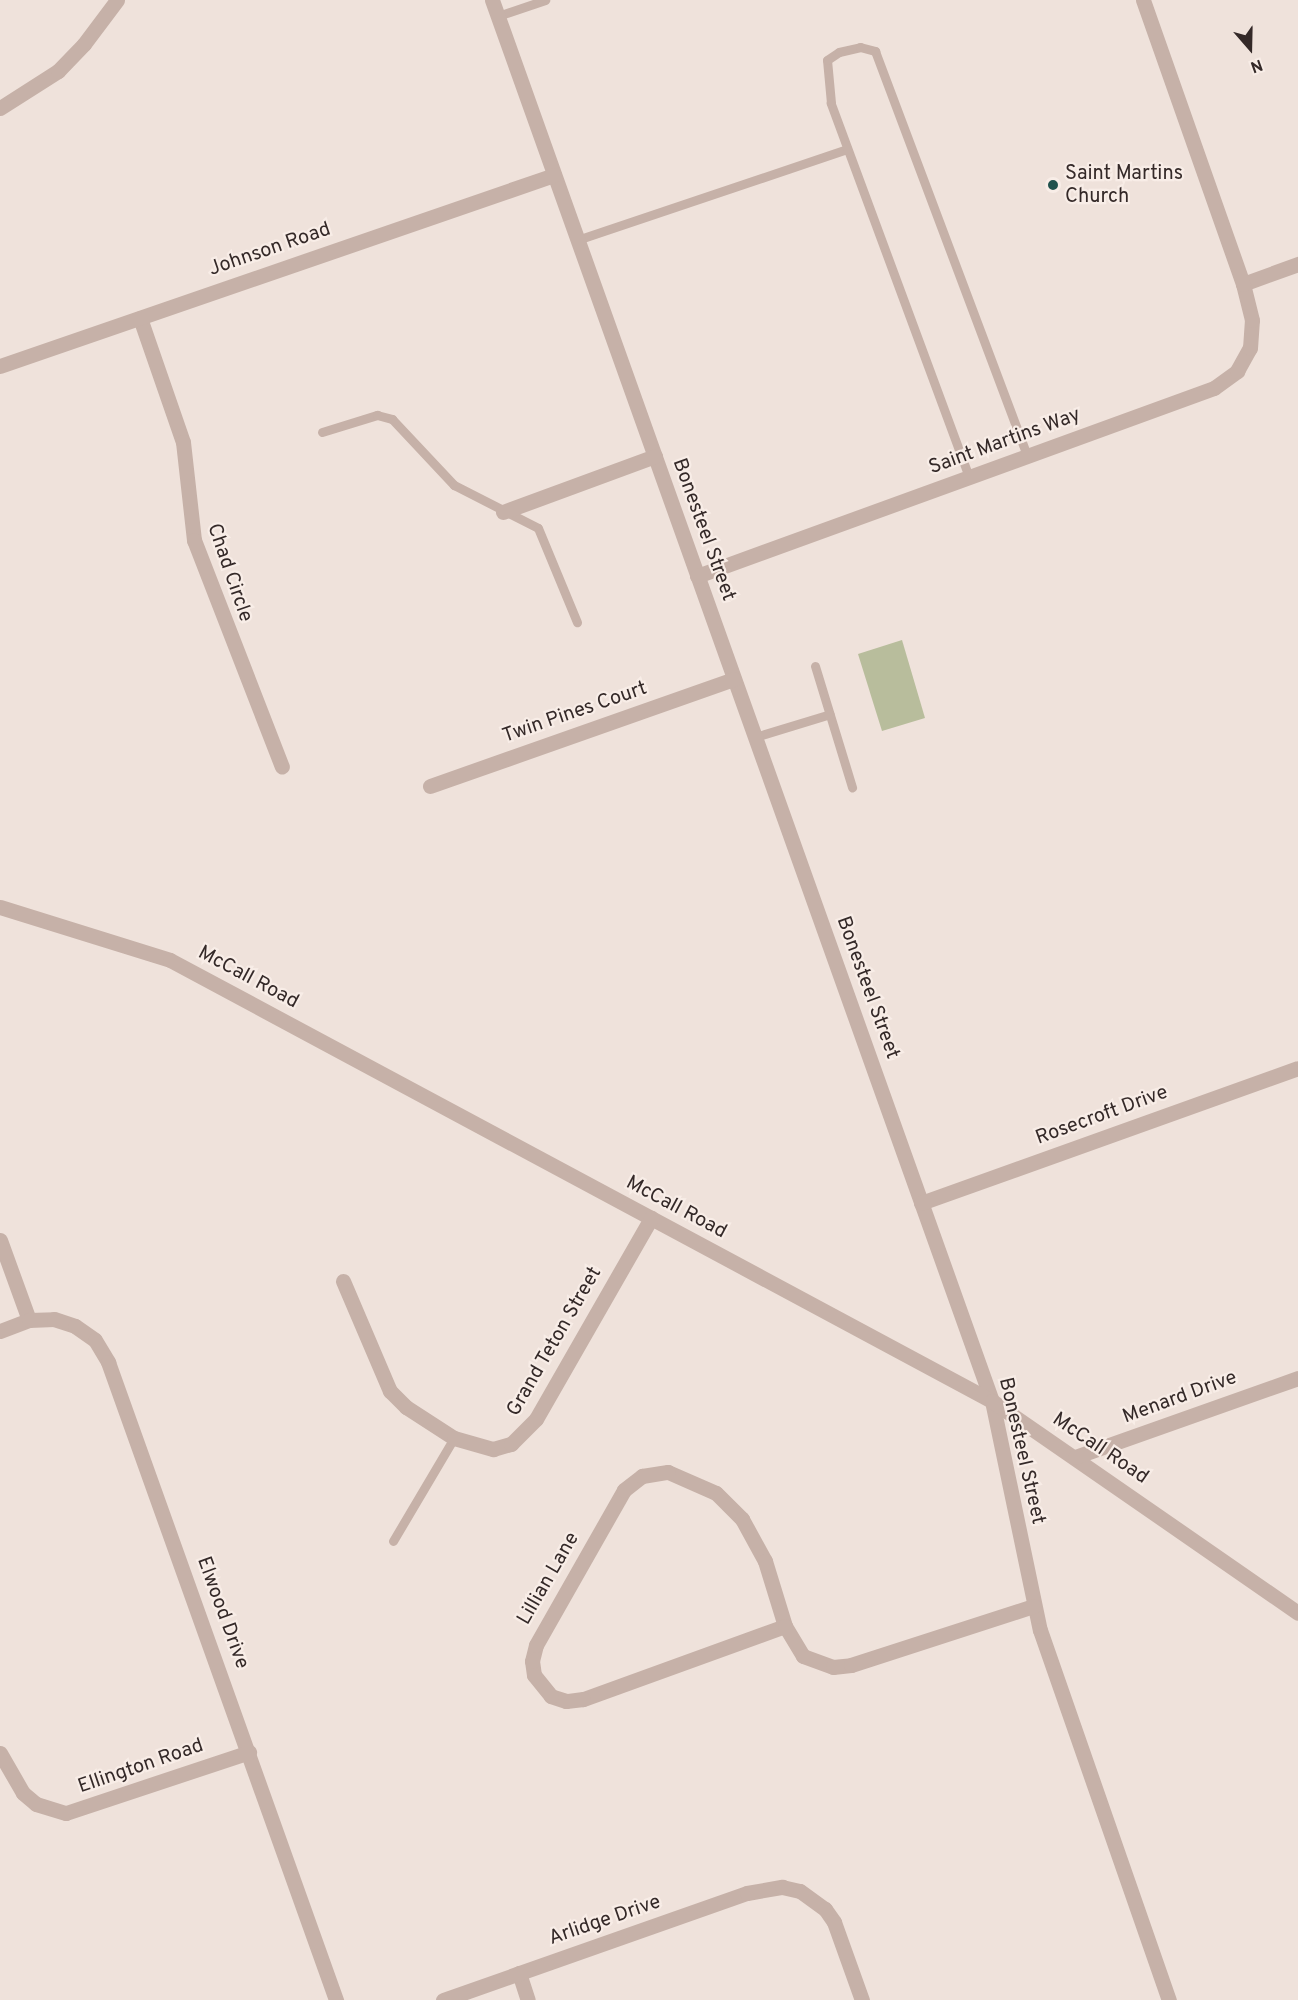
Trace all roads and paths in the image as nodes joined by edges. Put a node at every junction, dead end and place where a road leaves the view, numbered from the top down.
1 (117, 0) edge
2 (492, 0) edge
3 (545, 0) edge
4 (1143, 0) edge
5 (498, 16) junction
6 (0, 108) edge
7 (848, 149) junction
8 (554, 175) junction
9 (578, 240) junction
10 (1298, 264) edge
11 (1243, 284) junction
12 (140, 318) junction
13 (0, 366) edge
14 (322, 432) dead end
15 (655, 456) junction
16 (1027, 456) junction
17 (969, 477) junction
18 (503, 513) junction
19 (698, 576) junction
20 (577, 622) dead end
21 (815, 666) dead end
22 (734, 679) junction
23 (830, 714) junction
24 (755, 737) junction
25 (282, 767) dead end
26 (430, 786) dead end
27 (852, 787) dead end
28 (0, 907) edge
29 (1298, 1068) edge
30 (921, 1203) junction
31 (651, 1218) junction
32 (0, 1240) edge
33 (343, 1281) dead end
34 (29, 1320) junction
35 (0, 1331) edge
36 (1298, 1378) edge
37 (992, 1401) junction
38 (454, 1438) junction
39 (1076, 1457) junction
40 (393, 1541) dead end
41 (1034, 1606) junction
42 (1298, 1613) edge
43 (784, 1626) junction
44 (249, 1752) junction
45 (0, 1753) edge
46 (519, 1973) junction
47 (336, 2000) edge
48 (443, 2000) edge
49 (528, 2000) edge
50 (862, 2000) edge
51 (1169, 2000) edge

1 - 6 street
2 - 5 street, Bonesteel Street
3 - 5 lane
4 - 11 street, Saint Martins Way
5 - 8 street, Bonesteel Street
7 - 9 lane
7 - 16 lane
7 - 17 lane
8 - 9 street, Bonesteel Street
8 - 12 street, Johnson Road
9 - 15 street, Bonesteel Street
10 - 11 street
11 - 16 street, Saint Martins Way
12 - 13 street, Johnson Road
12 - 25 street, Chad Circle
14 - 18 lane
15 - 18 street
15 - 19 street, Bonesteel Street
16 - 17 street, Saint Martins Way
17 - 19 street, Saint Martins Way
18 - 20 lane
19 - 22 street, Bonesteel Street
21 - 23 lane
22 - 24 street, Bonesteel Street
22 - 26 street, Twin Pines Court
23 - 24 lane
23 - 27 lane
24 - 30 street, Bonesteel Street
28 - 31 street, McCall Road
29 - 30 street, Rosecroft Drive
30 - 37 street, Bonesteel Street
31 - 37 street, McCall Road
31 - 38 street, Grand Teton Street
32 - 34 street
33 - 38 street, Grand Teton Street
34 - 35 street, Elwood Drive
34 - 44 street, Elwood Drive
36 - 39 street, Menard Drive
37 - 39 street, McCall Road
37 - 41 street, Bonesteel Street
38 - 40 lane
39 - 42 street, McCall Road
41 - 43 street, Lillian Lane
41 - 51 street, Bonesteel Street
43 - 43 street, Lillian Lane
44 - 45 street, Ellington Road
44 - 47 street, Elwood Drive
46 - 48 street, Arlidge Drive
46 - 49 street
46 - 50 street, Arlidge Drive

